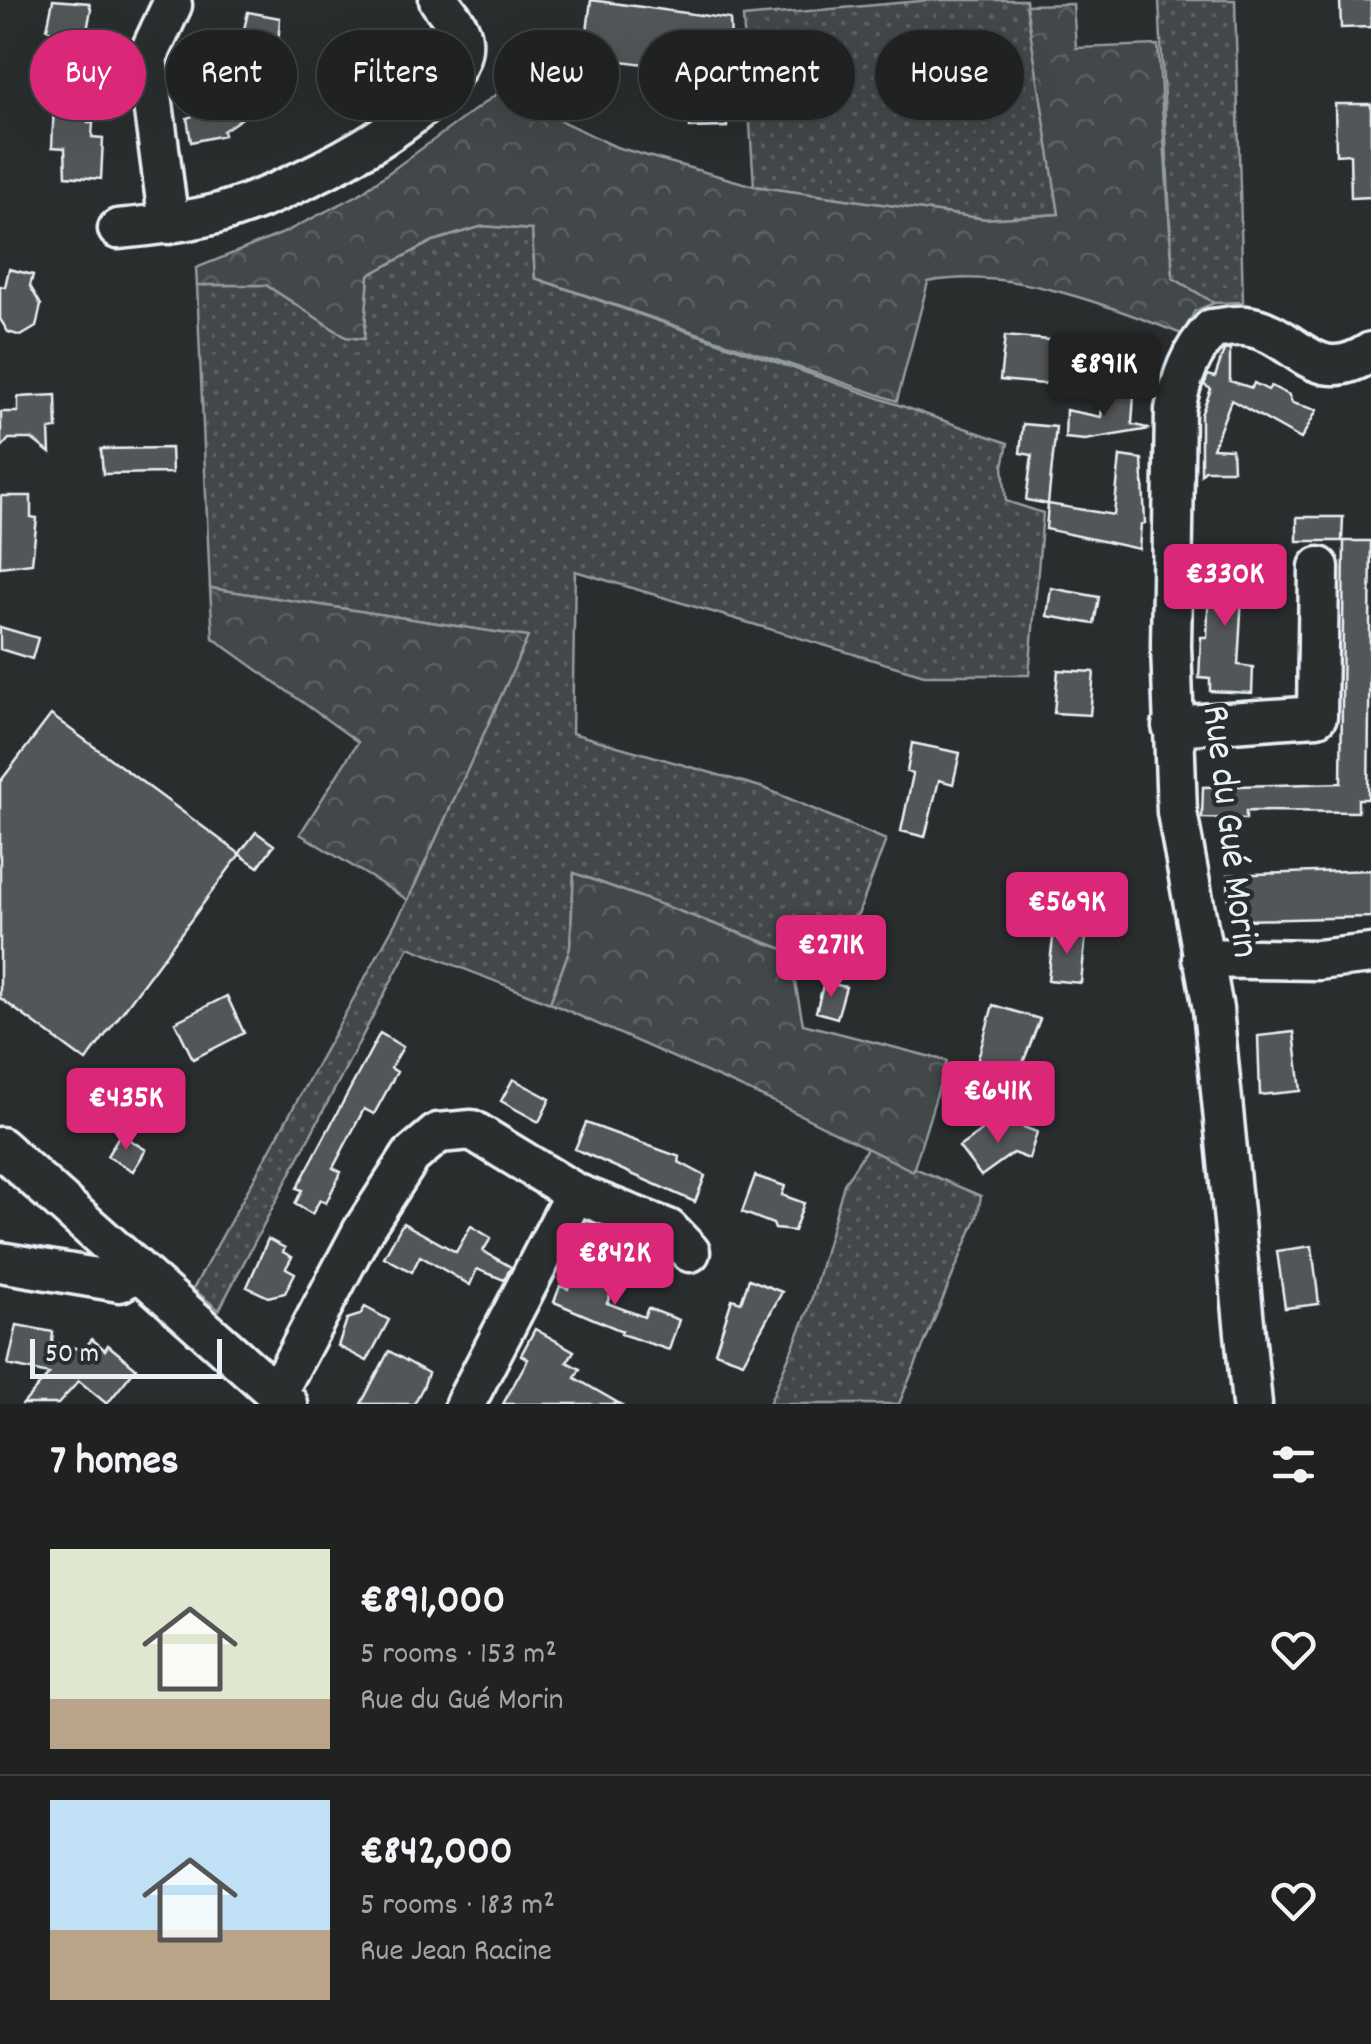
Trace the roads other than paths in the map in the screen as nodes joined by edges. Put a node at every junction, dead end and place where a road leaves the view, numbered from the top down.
1 (438, 0) edge
2 (172, 5) dead end
3 (169, 224) junction
4 (118, 230) dead end
5 (1371, 352) edge
6 (1319, 567) dead end
7 (1172, 726) junction
8 (1371, 954) edge
9 (1202, 958) junction
10 (0, 1146) edge
11 (574, 1193) junction
12 (690, 1252) dead end
13 (0, 1262) edge
14 (136, 1272) junction
15 (282, 1399) edge
16 (465, 1404) edge
17 (1252, 1404) edge

1 - 3 street
2 - 3 street
3 - 4 street
5 - 7 street, Rue du Gué Morin
6 - 7 street
7 - 9 street, Rue du Gué Morin
8 - 9 street
9 - 17 street, Rue du Gué Morin
10 - 14 street
11 - 12 street
11 - 15 street
11 - 16 street
13 - 14 street
14 - 15 street

